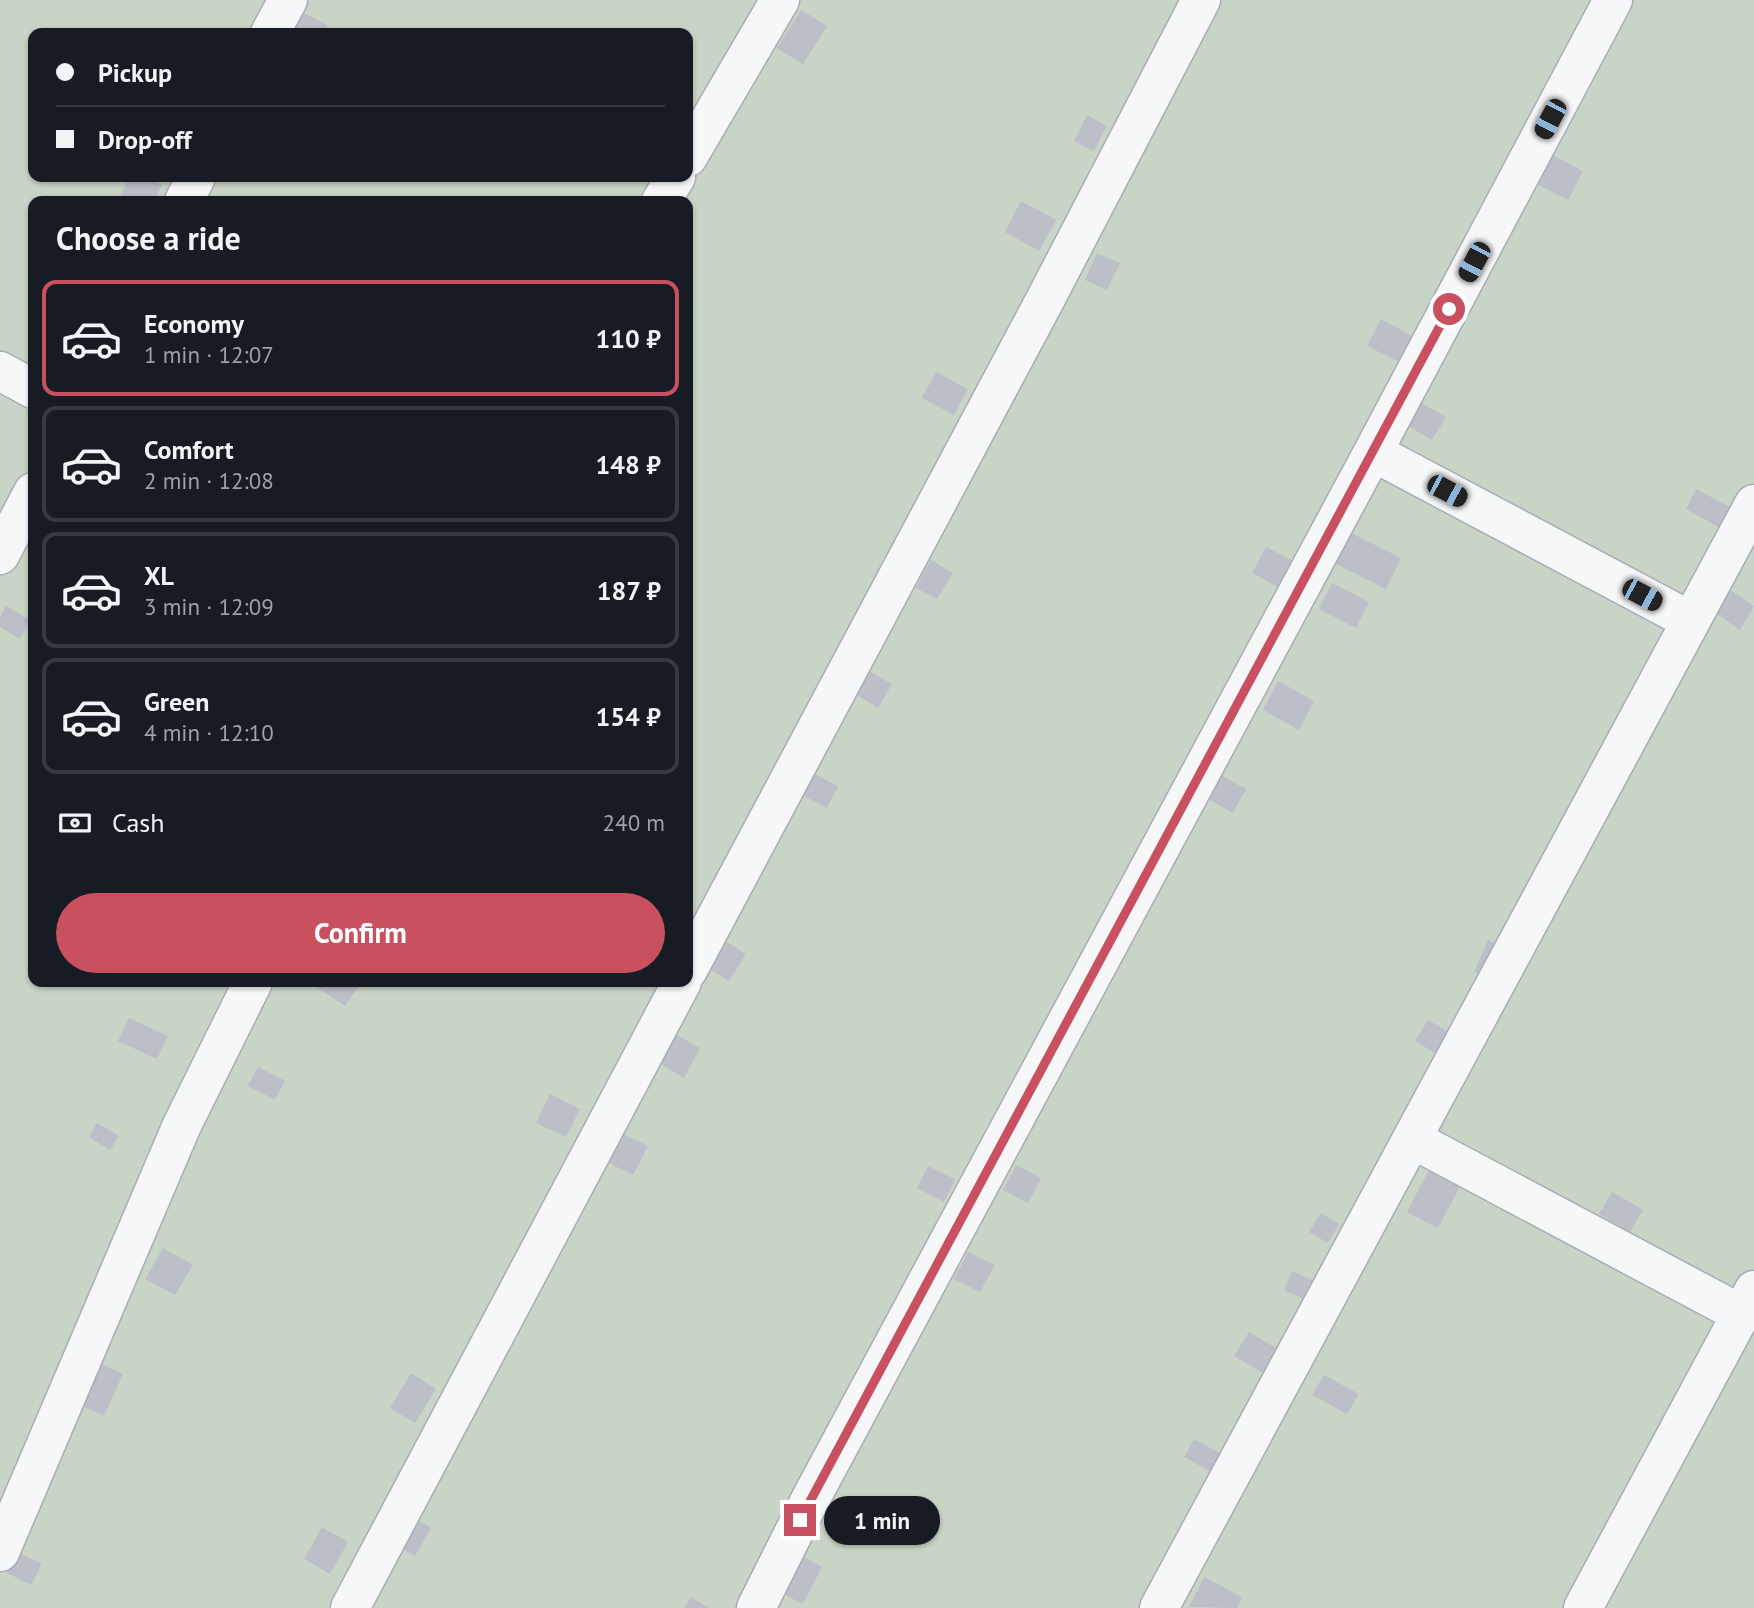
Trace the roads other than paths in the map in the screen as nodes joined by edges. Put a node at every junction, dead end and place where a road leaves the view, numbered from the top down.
1 (288, 0) edge
2 (780, 0) edge
3 (1201, 0) edge
4 (1613, 0) edge
5 (273, 28) edge
6 (693, 148) edge
7 (0, 371) edge
8 (28, 386) edge
9 (1373, 452) junction
10 (28, 502) edge
11 (1754, 504) edge
12 (0, 555) edge
13 (1691, 621) junction
14 (693, 961) edge
15 (251, 987) edge
16 (679, 987) edge
17 (1412, 1139) junction
18 (1748, 1302) edge
19 (0, 1552) edge
20 (350, 1608) edge
21 (756, 1608) edge
22 (1159, 1608) edge
23 (1583, 1608) edge

1 - 5 lane
2 - 6 lane
3 - 14 lane
4 - 9 lane
7 - 8 lane
9 - 13 lane
9 - 21 lane
10 - 12 lane
11 - 13 lane
13 - 17 lane
15 - 19 lane
16 - 20 lane
17 - 18 lane
17 - 22 lane
18 - 23 lane

